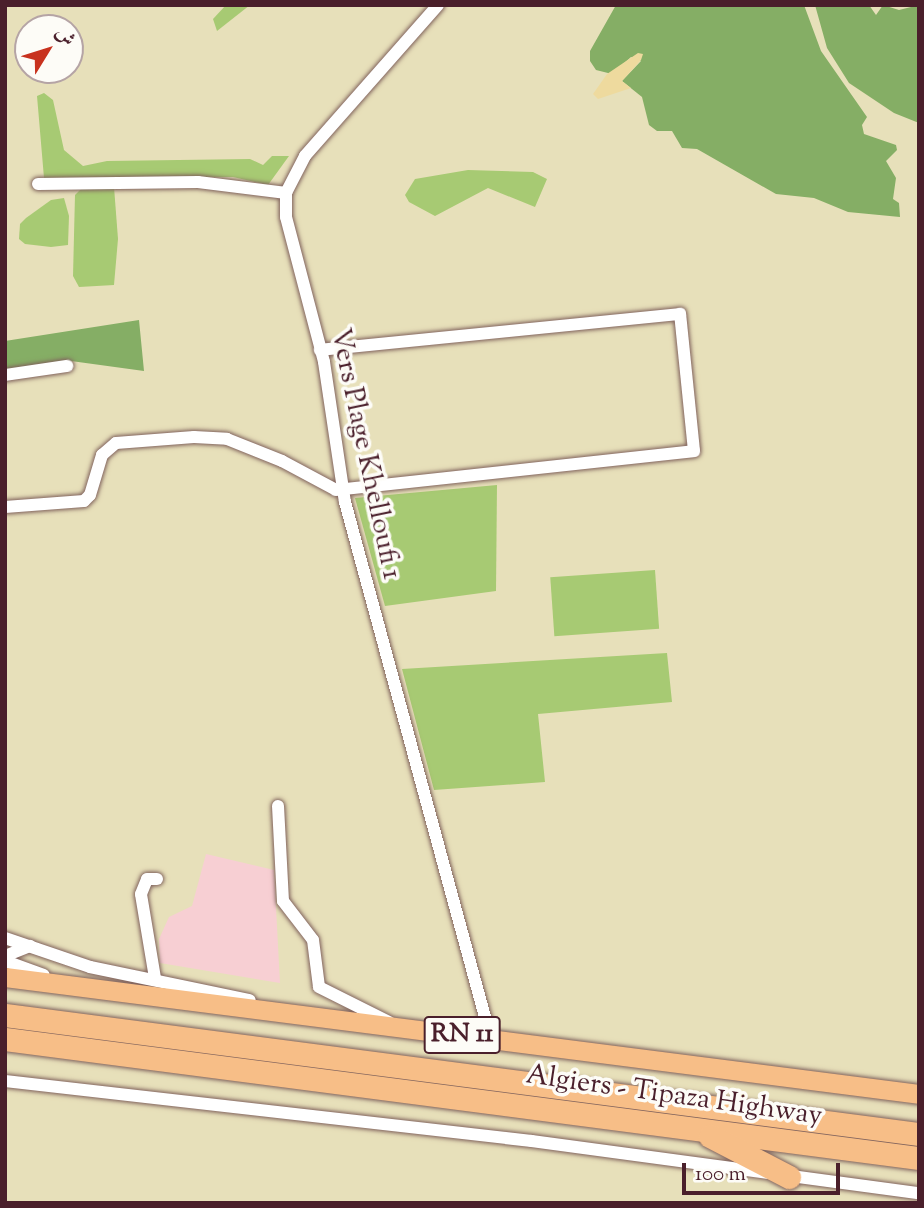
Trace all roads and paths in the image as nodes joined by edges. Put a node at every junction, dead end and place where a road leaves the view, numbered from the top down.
1 (438, 5) edge
2 (38, 184) dead end
3 (286, 193) junction
4 (320, 350) junction
5 (67, 366) dead end
6 (5, 375) edge
7 (342, 489) junction
8 (5, 507) edge
9 (278, 806) dead end
10 (157, 879) dead end
11 (5, 938) edge
12 (30, 946) junction
13 (5, 956) edge
14 (5, 961) edge
15 (5, 977) edge
16 (155, 978) junction
17 (74, 986) junction
18 (5, 1015) edge
19 (315, 1016) junction
20 (399, 1027) junction
21 (5, 1039) edge
22 (491, 1040) junction
23 (5, 1081) edge
24 (919, 1094) edge
25 (692, 1127) junction
26 (919, 1133) edge
27 (919, 1158) edge
28 (789, 1177) junction
29 (919, 1193) edge

1 - 3 street
2 - 3 street
3 - 4 street, Vers Plage Khelloufi 1
4 - 7 street, Vers Plage Khelloufi 1
4 - 7 street
5 - 6 street
7 - 8 street
7 - 22 street, Vers Plage Khelloufi 1
9 - 20 street
10 - 16 street
11 - 12 street
12 - 13 street
12 - 16 street
14 - 17 street
15 - 17 main road, RN 11
16 - 19 street
17 - 19 main road, RN 11
18 - 26 highway, Algiers - Tipaza Highway
19 - 20 main road, RN 11
20 - 22 main road, RN 11
21 - 25 highway, Algiers - Tipaza Highway
22 - 24 main road, RN 11
23 - 28 street
25 - 27 highway, Algiers - Tipaza Highway
25 - 28 highway
28 - 29 street

